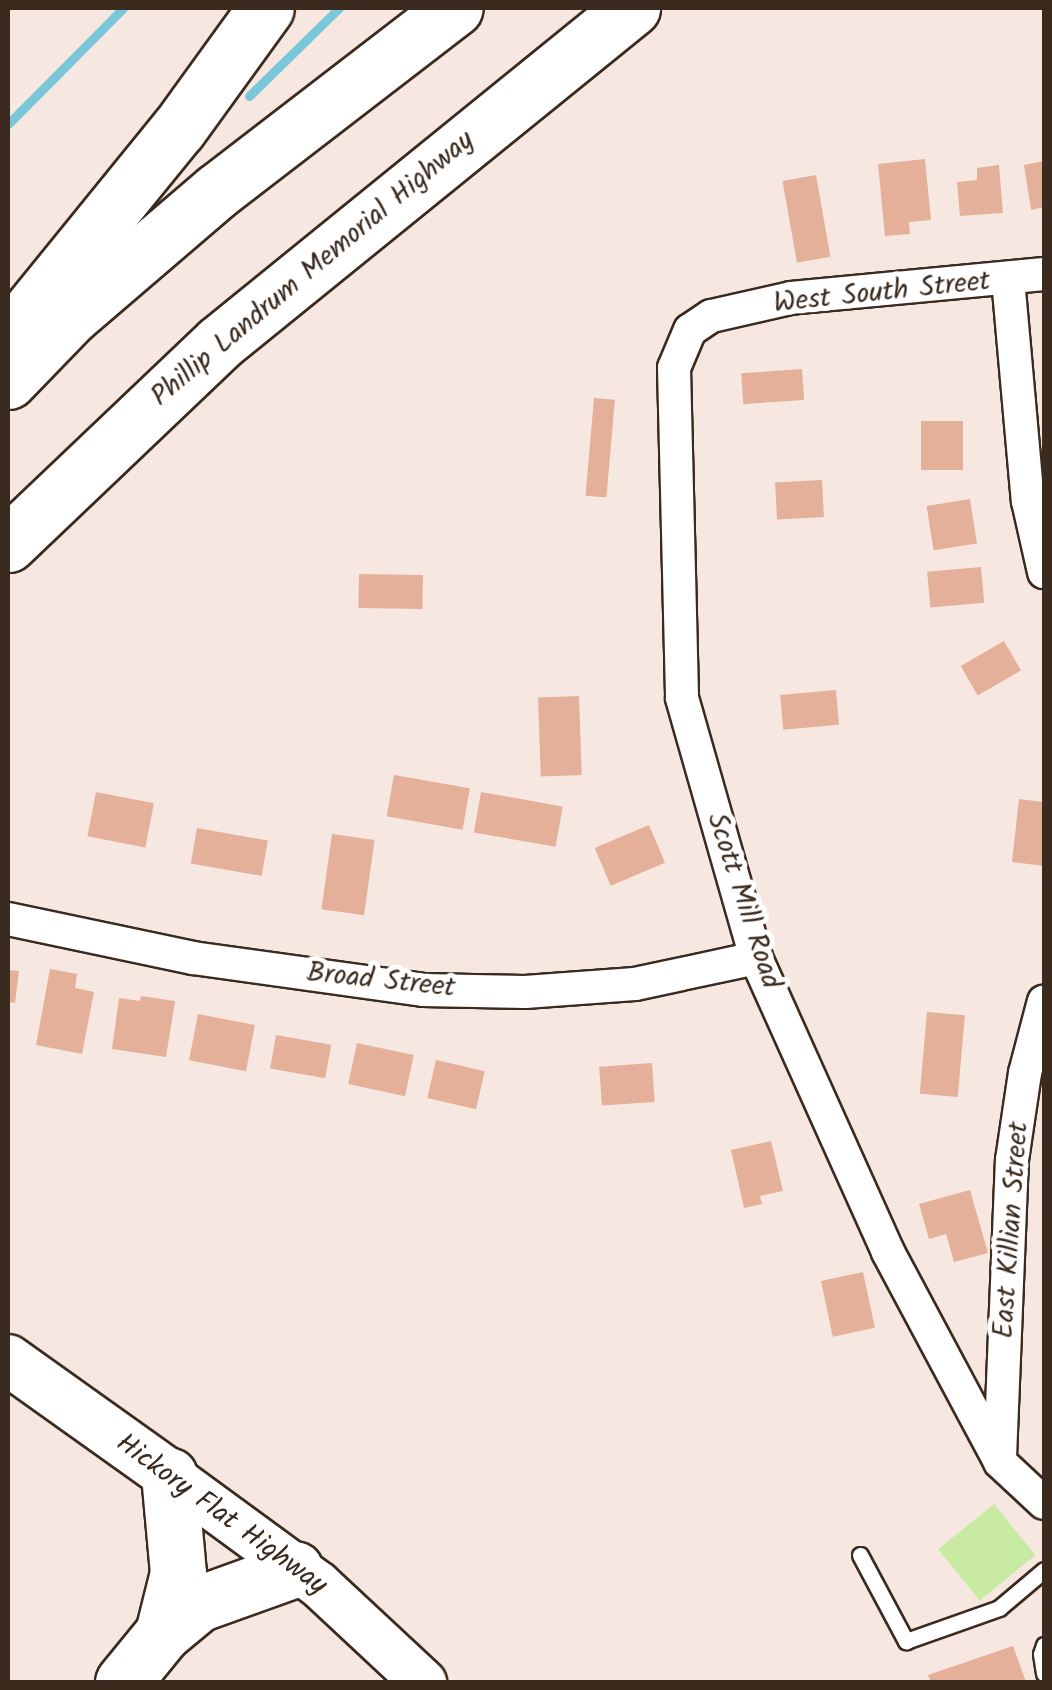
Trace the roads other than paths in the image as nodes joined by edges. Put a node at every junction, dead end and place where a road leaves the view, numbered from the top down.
1 (266, 8) edge
2 (455, 8) edge
3 (632, 8) edge
4 (1044, 274) edge
5 (1008, 279) junction
6 (721, 317) joint
7 (8, 340) edge
8 (8, 381) edge
9 (8, 544) edge
10 (1044, 572) edge
11 (8, 919) edge
12 (756, 958) junction
13 (1044, 1001) edge
14 (8, 1360) edge
15 (1000, 1462) junction
16 (170, 1475) junction
17 (1044, 1503) edge
18 (860, 1556) dead end
19 (295, 1569) junction
20 (1044, 1570) edge
21 (163, 1632) junction
22 (1044, 1645) edge
23 (1044, 1674) edge
24 (123, 1682) edge
25 (423, 1682) edge

1 - 7 highway
2 - 8 highway
3 - 9 highway, Phillip Landrum Memorial Highway
4 - 5 street, West South Street
5 - 6 street, West South Street
5 - 10 street
6 - 12 street, Scott Mill Road
11 - 12 street, Broad Street
12 - 15 street, Scott Mill Road
13 - 15 street, East Killian Street
14 - 16 main road, Hickory Flat Highway
15 - 17 street, Scott Mill Road
16 - 19 street, Hickory Flat Highway
16 - 21 highway
18 - 20 lane
19 - 21 highway
19 - 25 street, Hickory Flat Highway
21 - 24 highway
22 - 23 lane

